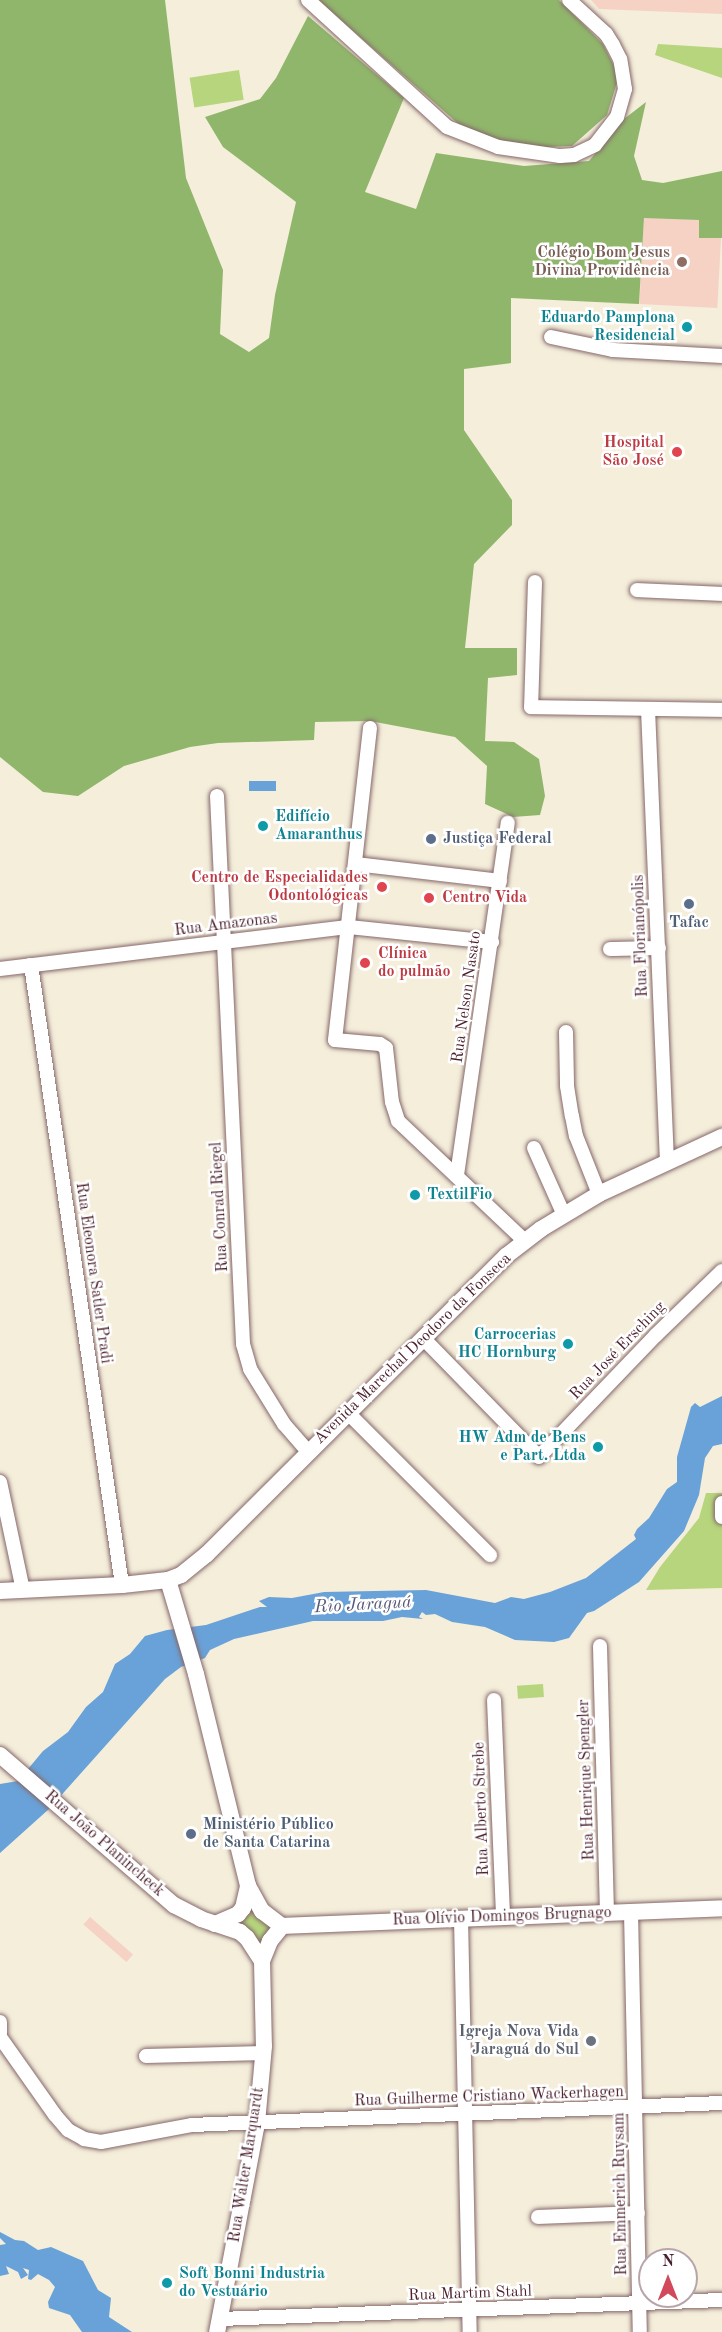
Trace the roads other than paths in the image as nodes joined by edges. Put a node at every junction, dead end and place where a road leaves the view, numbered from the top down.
1 (308, 0) edge
2 (569, 0) edge
3 (551, 337) dead end
4 (722, 356) edge
5 (535, 582) dead end
6 (637, 590) dead end
7 (722, 594) edge
8 (648, 709) junction
9 (722, 710) edge
10 (370, 728) dead end
11 (217, 796) dead end
12 (508, 823) dead end
13 (356, 864) junction
14 (500, 881) junction
15 (349, 927) junction
16 (225, 941) junction
17 (492, 942) junction
18 (659, 948) junction
19 (610, 949) dead end
20 (31, 965) junction
21 (0, 969) edge
22 (566, 1032) dead end
23 (722, 1137) edge
24 (534, 1148) dead end
25 (667, 1161) junction
26 (457, 1175) junction
27 (599, 1194) junction
28 (564, 1215) junction
29 (525, 1241) junction
30 (722, 1271) edge
31 (423, 1338) junction
32 (348, 1413) junction
33 (308, 1452) junction
34 (0, 1482) edge
35 (722, 1503) edge
36 (722, 1516) edge
37 (490, 1555) dead end
38 (168, 1580) junction
39 (122, 1585) junction
40 (23, 1590) junction
41 (0, 1592) edge
42 (600, 1646) dead end
43 (494, 1700) dead end
44 (1, 1756) edge
45 (248, 1886) junction
46 (722, 1908) edge
47 (631, 1911) junction
48 (607, 1912) junction
49 (503, 1917) junction
50 (461, 1918) junction
51 (214, 1924) junction
52 (282, 1926) junction
53 (261, 1961) junction
54 (0, 2022) edge
55 (0, 2035) edge
56 (264, 2053) junction
57 (146, 2056) dead end
58 (722, 2103) edge
59 (636, 2107) junction
60 (466, 2114) junction
61 (257, 2123) junction
62 (638, 2213) junction
63 (538, 2217) dead end
64 (638, 2248) edge
65 (722, 2300) edge
66 (698, 2301) edge
67 (638, 2304) edge
68 (639, 2308) edge
69 (470, 2310) junction
70 (218, 2325) edge
71 (470, 2332) edge
72 (640, 2332) edge

1 - 2 street
3 - 4 street
5 - 8 street
6 - 7 street
8 - 9 street
8 - 18 street, Rua Florianópolis
10 - 13 street
11 - 16 street, Rua Conrad Riegel
12 - 14 street, Rua Nelson Nasato
13 - 14 street
13 - 15 street
14 - 17 street, Rua Nelson Nasato
15 - 16 street, Rua Amazonas
15 - 17 street, Rua Amazonas
15 - 26 street
16 - 20 street, Rua Amazonas
16 - 33 street, Rua Conrad Riegel
17 - 26 street, Rua Nelson Nasato
18 - 19 street
18 - 25 street, Rua Florianópolis
20 - 21 street, Rua Amazonas
20 - 39 street, Rua Eleonora Satler Pradi
22 - 27 street
23 - 25 main road, Avenida Marechal Deodoro da Fonseca
24 - 28 street
25 - 27 main road, Avenida Marechal Deodoro da Fonseca
26 - 29 street
27 - 28 main road, Avenida Marechal Deodoro da Fonseca
28 - 29 main road, Avenida Marechal Deodoro da Fonseca
29 - 31 main road, Avenida Marechal Deodoro da Fonseca
30 - 31 street, Rua José Ersching
31 - 32 main road, Avenida Marechal Deodoro da Fonseca
32 - 33 main road, Avenida Marechal Deodoro da Fonseca
32 - 37 street
33 - 38 main road, Avenida Marechal Deodoro da Fonseca
34 - 40 street
35 - 36 street
38 - 39 main road
38 - 45 main road
39 - 40 main road
40 - 41 main road
42 - 48 street, Rua Henrique Spengler
43 - 49 street, Rua Alberto Strebe
44 - 51 main road, Rua João Planincheck
45 - 51 main road
45 - 52 main road
46 - 47 main road, Rua Olívio Domingos Brugnago
47 - 48 main road, Rua Olívio Domingos Brugnago
47 - 59 street, Rua Emmerich Ruysam
48 - 49 main road, Rua Olívio Domingos Brugnago
49 - 50 main road, Rua Olívio Domingos Brugnago
50 - 52 main road, Rua Olívio Domingos Brugnago
50 - 60 street
51 - 53 main road
52 - 53 main road, Rua Walter Marquardt
53 - 56 main road, Rua Walter Marquardt
54 - 55 street
55 - 61 street, Rua Guilherme Cristiano Wackerhagen
56 - 57 street
56 - 61 main road, Rua Walter Marquardt
58 - 59 street, Rua Guilherme Cristiano Wackerhagen
59 - 60 street, Rua Guilherme Cristiano Wackerhagen
59 - 62 street, Rua Emmerich Ruysam
60 - 61 street, Rua Guilherme Cristiano Wackerhagen
60 - 69 street
61 - 70 main road, Rua Walter Marquardt
62 - 63 street
62 - 64 street, Rua Emmerich Ruysam
65 - 66 street, Rua Martim Stahl
67 - 69 street, Rua Martim Stahl
68 - 72 street, Rua Emmerich Ruysam
69 - 70 street, Rua Martim Stahl
69 - 71 street

